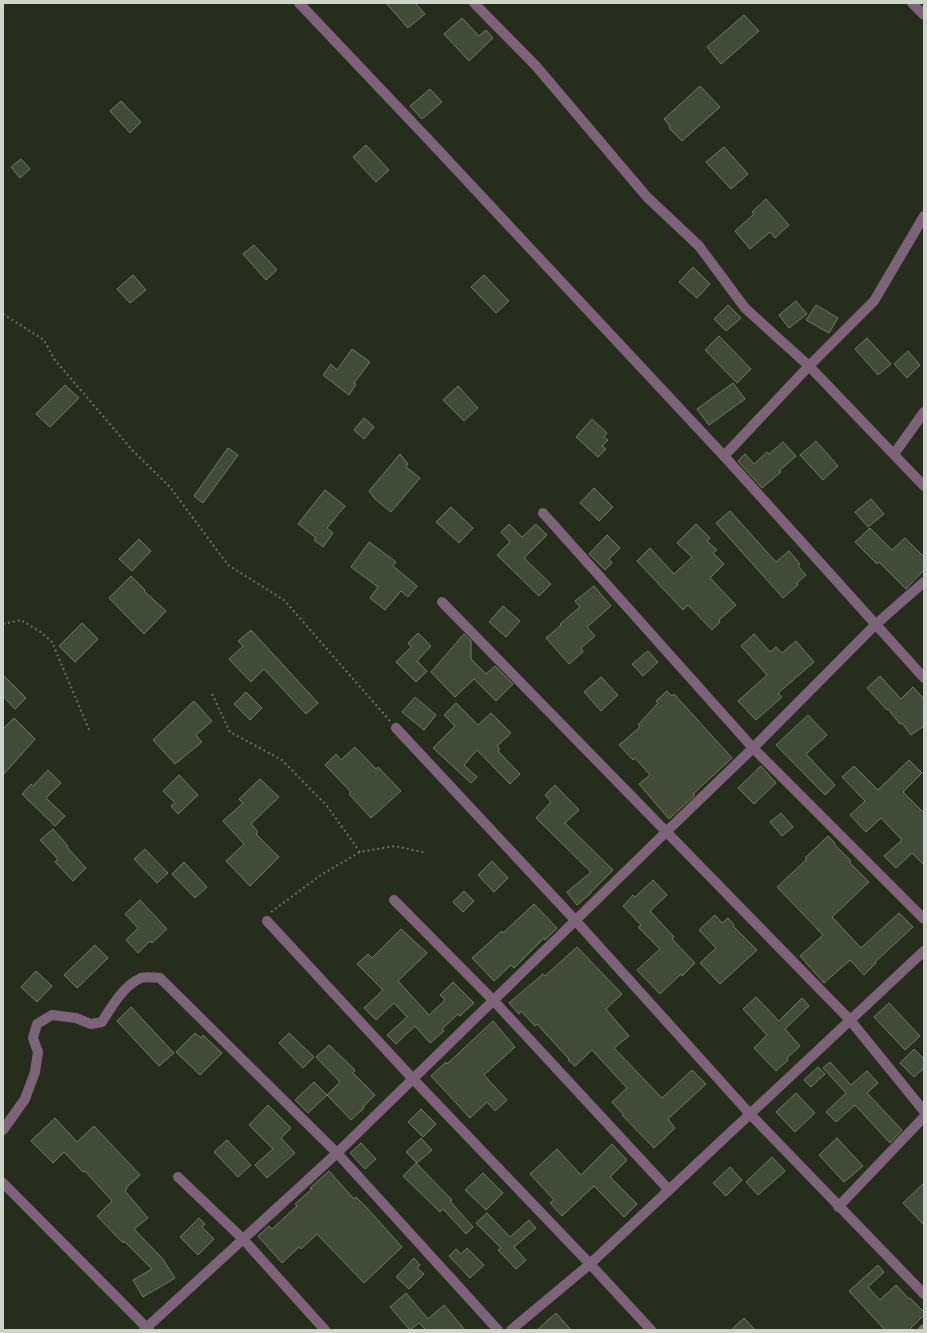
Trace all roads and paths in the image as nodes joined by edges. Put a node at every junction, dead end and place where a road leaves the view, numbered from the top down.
1 (299, 3) edge
2 (474, 3) edge
3 (912, 3) edge
4 (924, 15) edge
5 (924, 216) edge
6 (3, 314) edge
7 (3, 325) edge
8 (808, 366) junction
9 (924, 412) edge
10 (894, 454) junction
11 (724, 456) junction
12 (924, 486) edge
13 (543, 513) dead end
14 (924, 582) edge
15 (442, 602) dead end
16 (3, 624) edge
17 (875, 625) junction
18 (924, 678) edge
19 (212, 694) dead end
20 (396, 728) joint
21 (90, 732) dead end
22 (753, 748) junction
23 (666, 831) junction
24 (360, 852) junction
25 (426, 853) dead end
26 (394, 900) dead end
27 (924, 919) edge
28 (575, 920) junction
29 (267, 921) joint
30 (924, 950) edge
31 (493, 1000) junction
32 (850, 1020) junction
33 (413, 1079) junction
34 (924, 1111) edge
35 (750, 1114) junction
36 (924, 1117) edge
37 (3, 1130) edge
38 (337, 1153) junction
39 (178, 1177) dead end
40 (3, 1184) edge
41 (669, 1190) junction
42 (838, 1207) junction
43 (243, 1239) junction
44 (590, 1264) junction
45 (924, 1294) edge
46 (147, 1329) edge
47 (325, 1330) edge
48 (498, 1330) edge
49 (511, 1330) edge
50 (651, 1330) edge

1 - 11 street
2 - 8 street
3 - 4 street
5 - 8 street
6 - 7 path
6 - 20 path
8 - 10 street
8 - 11 street
9 - 10 street
10 - 12 street
11 - 17 street
13 - 22 street
14 - 17 street
15 - 23 street
16 - 21 path
17 - 18 street
17 - 22 street
19 - 24 path
20 - 28 street
22 - 23 street
22 - 27 street
23 - 28 street
23 - 32 street
24 - 25 path
24 - 29 path
26 - 31 street
28 - 31 street
28 - 35 street
29 - 33 street
30 - 32 street
31 - 33 street
31 - 41 street
32 - 34 street
32 - 35 street
33 - 38 street
33 - 44 street
35 - 41 street
35 - 42 street
36 - 42 street
37 - 38 street
38 - 43 street
38 - 48 street
39 - 43 street
40 - 46 street
41 - 44 street
42 - 45 street
43 - 46 street
43 - 47 street
44 - 49 street
44 - 50 street

